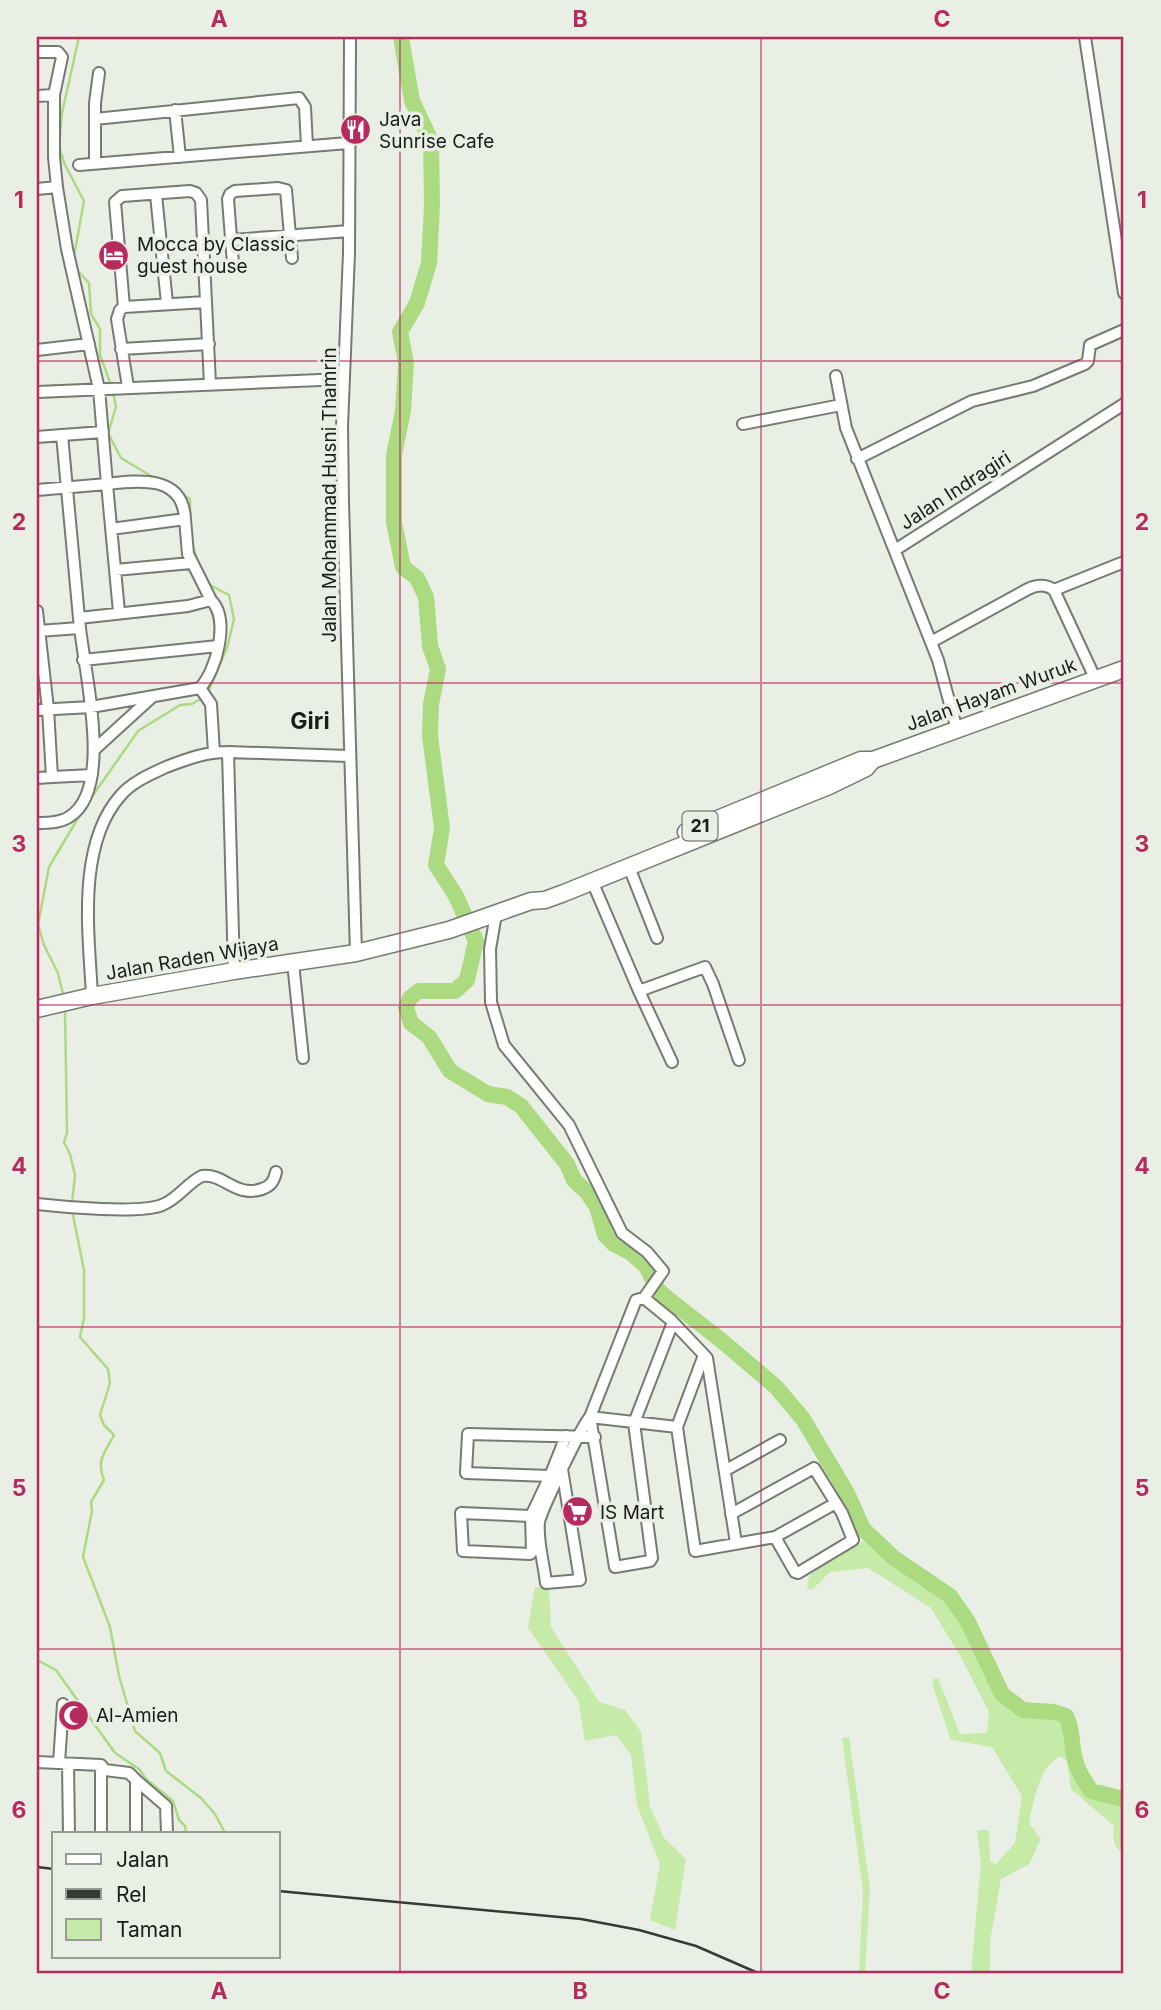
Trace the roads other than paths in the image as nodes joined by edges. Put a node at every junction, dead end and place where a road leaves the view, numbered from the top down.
1 (350, 37) edge
2 (1085, 37) edge
3 (37, 52) edge
4 (99, 73) dead end
5 (54, 95) junction
6 (37, 96) edge
7 (175, 110) junction
8 (95, 119) junction
9 (348, 143) junction
10 (307, 146) junction
11 (180, 157) junction
12 (95, 162) junction
13 (79, 165) dead end
14 (57, 187) junction
15 (37, 189) edge
16 (156, 195) junction
17 (349, 232) junction
18 (290, 235) junction
19 (232, 240) junction
20 (292, 258) dead end
21 (233, 264) dead end
22 (1124, 293) edge
23 (206, 302) junction
24 (167, 303) junction
25 (124, 307) junction
26 (1124, 330) edge
27 (89, 344) junction
28 (209, 344) junction
29 (37, 347) edge
30 (121, 349) junction
31 (836, 376) dead end
32 (344, 379) junction
33 (210, 384) junction
34 (126, 387) junction
35 (101, 389) junction
36 (37, 392) edge
37 (1124, 404) edge
38 (841, 405) junction
39 (743, 424) dead end
40 (103, 432) junction
41 (62, 435) junction
42 (37, 437) edge
43 (857, 458) junction
44 (107, 484) junction
45 (65, 488) junction
46 (37, 490) edge
47 (185, 519) junction
48 (111, 529) junction
49 (895, 550) junction
50 (1124, 562) edge
51 (191, 563) junction
52 (115, 570) junction
53 (1051, 588) junction
54 (211, 600) junction
55 (37, 611) edge
56 (119, 612) junction
57 (79, 623) junction
58 (39, 631) junction
59 (931, 642) junction
60 (218, 646) junction
61 (83, 660) junction
62 (1124, 669) edge
63 (1095, 678) junction
64 (205, 694) junction
65 (152, 697) junction
66 (91, 707) junction
67 (42, 710) edge
68 (957, 730) junction
69 (94, 749) junction
70 (214, 752) junction
71 (228, 752) junction
72 (349, 756) junction
73 (873, 760) junction
74 (92, 775) junction
75 (37, 778) edge
76 (52, 778) junction
77 (37, 823) edge
78 (629, 867) junction
79 (592, 881) junction
80 (531, 901) junction
81 (491, 916) junction
82 (657, 938) dead end
83 (356, 953) junction
84 (293, 963) junction
85 (234, 971) junction
86 (639, 991) junction
87 (92, 996) junction
88 (37, 1009) edge
89 (303, 1058) dead end
90 (739, 1060) dead end
91 (672, 1062) dead end
92 (276, 1172) dead end
93 (37, 1204) edge
94 (647, 1294) junction
95 (673, 1322) junction
96 (704, 1355) junction
97 (590, 1417) junction
98 (634, 1423) junction
99 (677, 1427) junction
100 (566, 1436) junction
101 (578, 1436) junction
102 (595, 1437) junction
103 (780, 1440) dead end
104 (562, 1469) junction
105 (726, 1470) junction
106 (550, 1476) junction
107 (836, 1503) junction
108 (731, 1514) junction
109 (536, 1516) junction
110 (775, 1537) junction
111 (736, 1542) junction
112 (63, 1704) dead end
113 (37, 1762) edge
114 (64, 1763) junction
115 (101, 1765) junction
116 (136, 1780) junction
117 (69, 1832) edge
118 (101, 1832) edge
119 (136, 1832) edge
120 (167, 1832) edge

1 - 9 street, Jalan Mohammad Husni Thamrin
2 - 22 street
3 - 5 street
4 - 8 street
5 - 6 street
5 - 14 street
7 - 8 street
7 - 10 street
7 - 11 street
8 - 12 street
9 - 10 street
9 - 17 street, Jalan Mohammad Husni Thamrin
10 - 11 street
11 - 12 street
12 - 13 street
14 - 15 street
14 - 27 street
16 - 23 street
16 - 24 street
16 - 25 street
17 - 18 street
17 - 32 street, Jalan Mohammad Husni Thamrin
18 - 19 street
18 - 19 street
18 - 20 street
19 - 21 street
23 - 24 street
23 - 28 street
24 - 25 street
25 - 30 street
26 - 43 street
27 - 29 street
27 - 35 street
28 - 30 street
28 - 33 street
30 - 34 street
31 - 38 street
32 - 33 street
32 - 72 street, Jalan Mohammad Husni Thamrin
33 - 34 street
34 - 35 street
35 - 36 street
35 - 40 street
37 - 49 street, Jalan Indragiri
38 - 39 street
38 - 43 street
40 - 41 street
40 - 44 street
41 - 42 street
41 - 45 street
43 - 49 street
44 - 45 street
44 - 47 street
44 - 48 street
45 - 46 street
45 - 57 street
47 - 48 street
47 - 51 street
48 - 52 street
49 - 59 street, Jalan Indragiri
50 - 53 street
51 - 52 street
51 - 54 street
52 - 56 street
53 - 59 street
53 - 63 street
54 - 56 street
54 - 60 street
55 - 58 street
56 - 57 street
57 - 58 street
57 - 61 street
58 - 67 street
59 - 68 street, Jalan Indragiri
60 - 61 street
60 - 64 street
61 - 66 street
62 - 63 highway, Jalan Hayam Wuruk / 21
63 - 68 highway, Jalan Hayam Wuruk / 21
64 - 65 street
64 - 70 street
65 - 66 street
65 - 69 street
66 - 67 street
66 - 69 street
67 - 76 street
68 - 73 highway, Jalan Hayam Wuruk / 21
69 - 74 street
70 - 71 street
70 - 87 street
71 - 72 street
71 - 85 street
72 - 83 street, Jalan Mohammad Husni Thamrin
73 - 78 highway, Jalan Hayam Wuruk / 21
73 - 80 highway, Jalan Hayam Wuruk / 21
74 - 76 street
74 - 77 street
75 - 76 street
78 - 79 highway, Jalan Hayam Wuruk / 21
78 - 82 street
79 - 80 highway, Jalan Hayam Wuruk / 21
79 - 86 street
80 - 81 highway, Jalan Hayam Wuruk / 21
81 - 83 highway, Jalan Hayam Wuruk / 21
81 - 94 street
83 - 84 highway, Jalan Raden Wijaya / 21
84 - 85 highway, Jalan Raden Wijaya / 21
84 - 89 street
85 - 87 highway, Jalan Raden Wijaya / 21
86 - 90 street
86 - 91 street
87 - 88 highway, Jalan Raden Wijaya / 21
92 - 93 street
94 - 95 street
94 - 97 street
95 - 96 street
95 - 98 street
96 - 99 street
96 - 105 street
97 - 98 street
97 - 101 street
97 - 102 street
98 - 99 street
98 - 102 street
99 - 111 street
100 - 101 street
100 - 106 street
100 - 106 street
101 - 102 street
101 - 104 street
103 - 105 street
104 - 109 street
104 - 109 street
105 - 108 street
106 - 109 street
107 - 108 street
107 - 110 street
107 - 110 street
108 - 111 street
109 - 109 street
110 - 111 street
112 - 114 street
113 - 114 street
114 - 115 street
114 - 117 street
115 - 116 street
115 - 118 street
116 - 119 street
116 - 120 street

